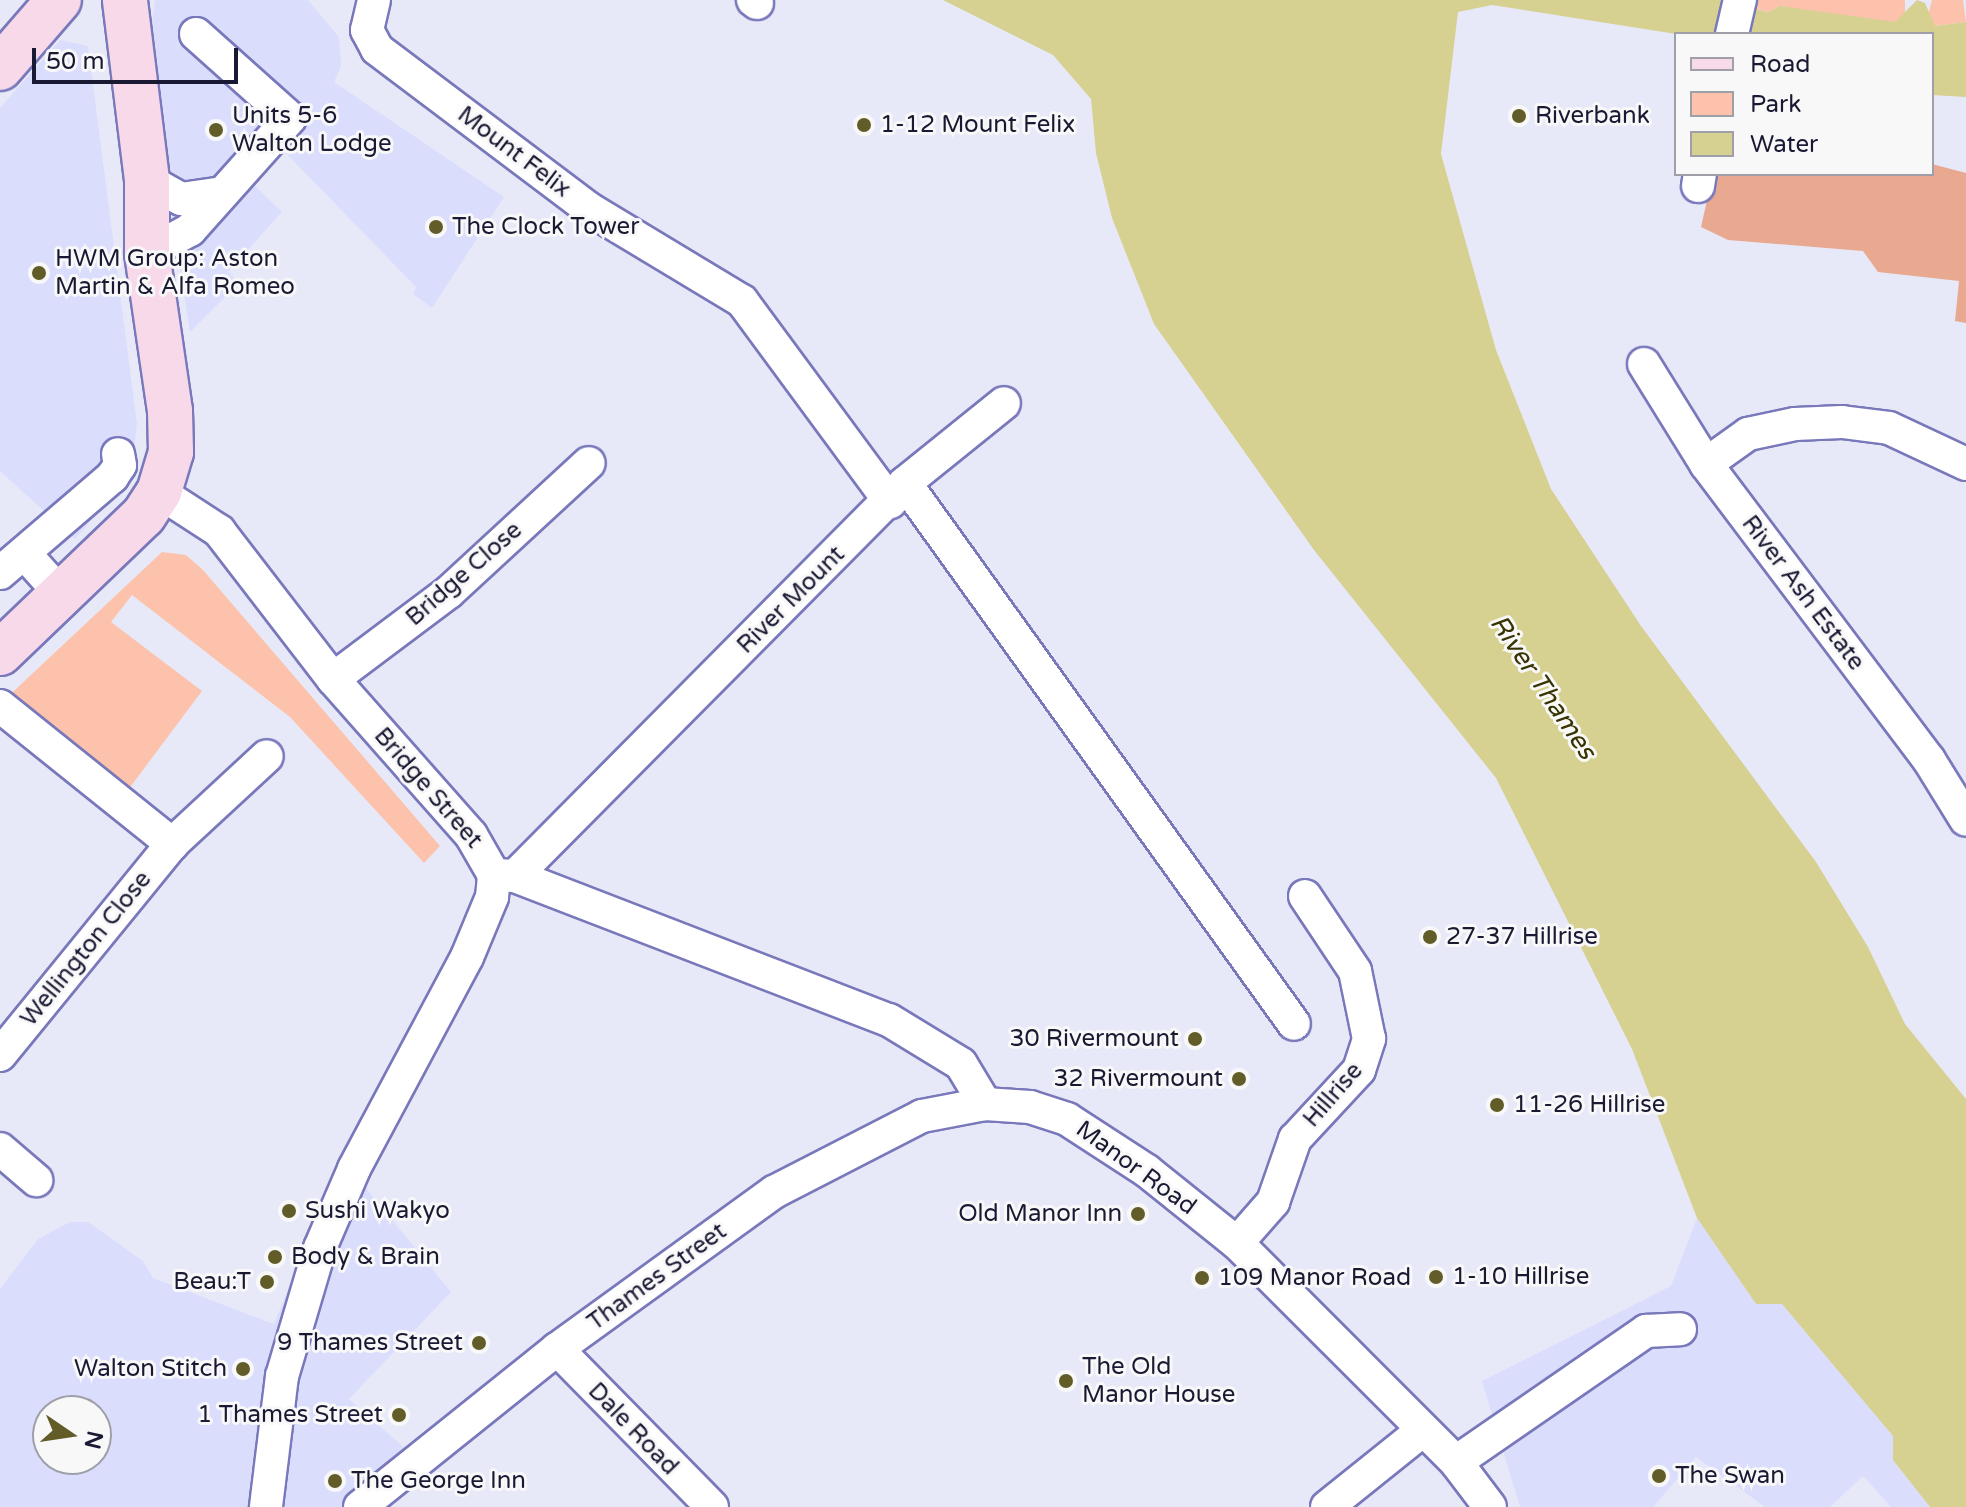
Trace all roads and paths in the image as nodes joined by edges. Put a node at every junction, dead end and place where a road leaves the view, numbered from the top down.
1 (23, 0) edge
2 (59, 0) edge
3 (94, 0) edge
4 (125, 0) edge
5 (374, 0) edge
6 (1740, 0) edge
7 (0, 29) edge
8 (1732, 32) edge
9 (196, 34) dead end
10 (0, 68) edge
11 (147, 180) junction
12 (223, 193) junction
13 (147, 253) junction
14 (1644, 364) dead end
15 (1004, 403) dead end
16 (118, 454) dead end
17 (589, 463) dead end
18 (1706, 464) junction
19 (1966, 464) edge
20 (159, 492) junction
21 (898, 492) junction
22 (12, 563) edge
23 (62, 595) junction
24 (0, 653) edge
25 (333, 679) junction
26 (0, 706) edge
27 (267, 756) dead end
28 (1966, 820) edge
29 (172, 844) junction
30 (504, 875) junction
31 (1305, 896) dead end
32 (1294, 1024) dead end
33 (0, 1055) edge
34 (985, 1104) junction
35 (0, 1149) edge
36 (36, 1180) dead end
37 (1237, 1243) junction
38 (1680, 1329) dead end
39 (557, 1349) junction
40 (1423, 1430) junction
41 (1456, 1462) junction
42 (266, 1507) edge
43 (360, 1507) edge
44 (712, 1507) edge
45 (1327, 1507) edge
46 (1490, 1507) edge

1 - 7 main road
2 - 10 main road
3 - 13 main road
4 - 11 main road
5 - 21 street, Mount Felix
6 - 8 street
9 - 12 street
11 - 12 street
11 - 13 main road
12 - 13 street
13 - 20 main road
14 - 18 street, River Ash Estate
15 - 21 street, River Mount
16 - 22 street
17 - 25 street, Bridge Close
18 - 19 street
18 - 28 street, River Ash Estate
20 - 23 main road
20 - 25 street, Bridge Street
21 - 30 street, River Mount
21 - 32 street
22 - 23 street
23 - 24 main road
25 - 30 street, Bridge Street
26 - 29 street
27 - 29 street, Wellington Close
29 - 33 street, Wellington Close
30 - 34 street
30 - 42 street, Bridge Street
31 - 37 street, Hillrise
34 - 37 street, Manor Road
34 - 39 street, Thames Street
35 - 36 street
37 - 40 street, Manor Road
38 - 41 street
39 - 43 street, Thames Street
39 - 44 street, Dale Road
40 - 41 street, Manor Road
40 - 45 street
41 - 46 street, Manor Road

